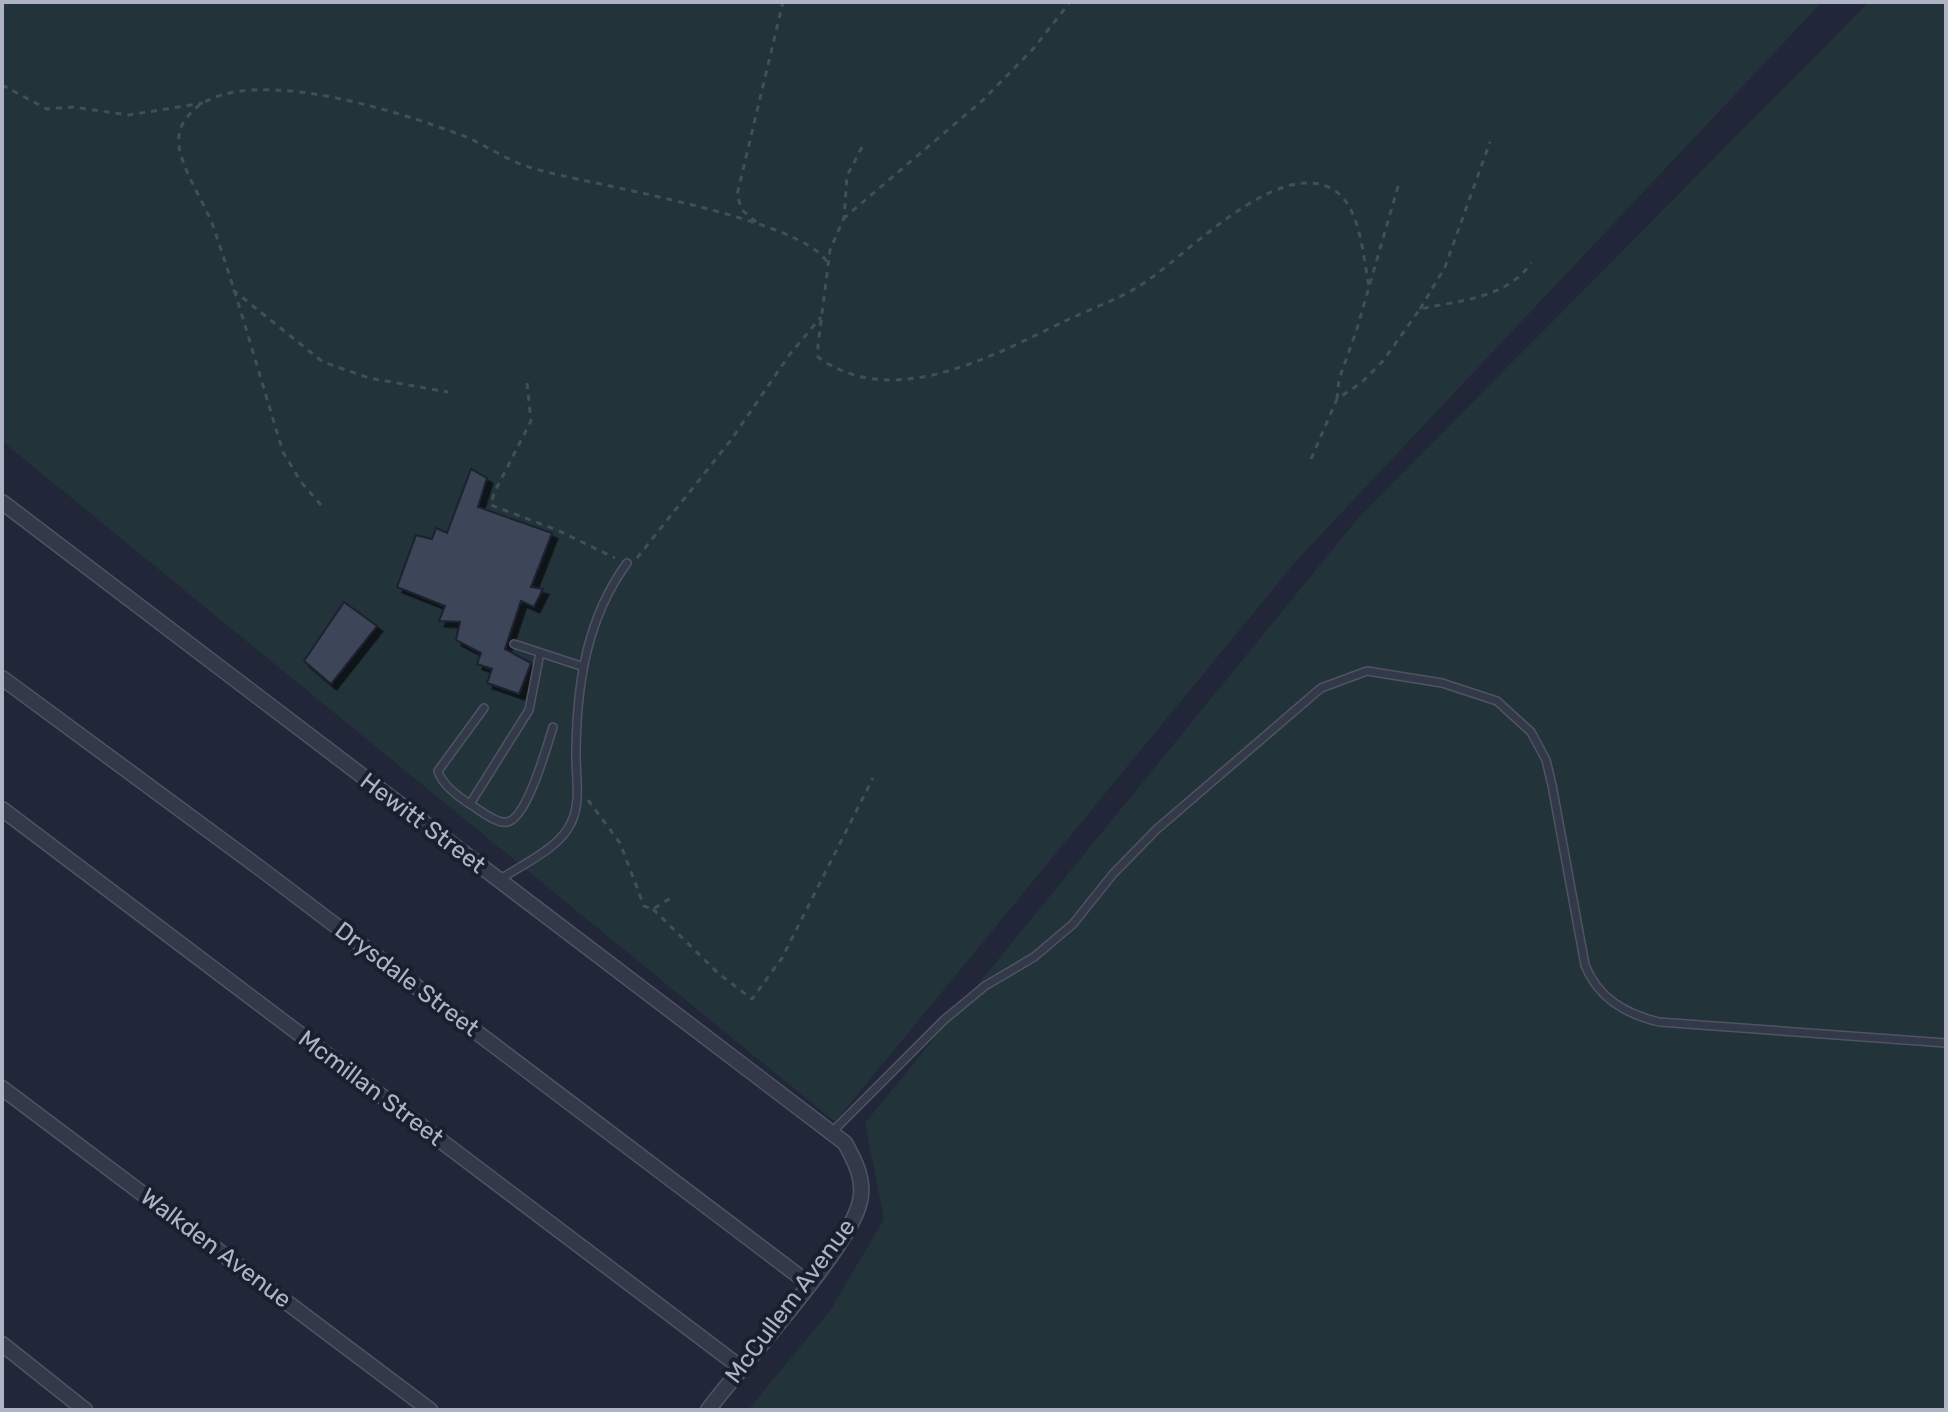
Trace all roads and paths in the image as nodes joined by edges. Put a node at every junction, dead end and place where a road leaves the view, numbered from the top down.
1 (783, 2) edge
2 (1070, 2) edge
3 (2, 85) edge
4 (203, 103) junction
5 (1490, 142) dead end
6 (862, 147) dead end
7 (1399, 183) dead end
8 (843, 219) junction
9 (759, 225) junction
10 (1531, 263) dead end
11 (828, 264) junction
12 (1369, 286) junction
13 (233, 290) junction
14 (1420, 309) junction
15 (821, 317) junction
16 (527, 383) dead end
17 (448, 392) dead end
18 (1337, 399) junction
19 (1311, 459) dead end
20 (2, 502) edge
21 (321, 505) dead end
22 (627, 563) junction
23 (514, 644) dead end
24 (540, 653) junction
25 (581, 666) junction
26 (2, 678) edge
27 (484, 708) dead end
28 (553, 727) dead end
29 (873, 778) dead end
30 (576, 784) junction
31 (470, 804) junction
32 (2, 809) edge
33 (499, 880) junction
34 (674, 896) dead end
35 (653, 909) junction
36 (1946, 1043) edge
37 (2, 1088) edge
38 (831, 1133) junction
39 (845, 1143) joint
40 (808, 1283) junction
41 (2, 1344) edge
42 (740, 1367) junction
43 (85, 1410) edge
44 (430, 1410) edge
45 (708, 1410) edge

1 - 9 path
2 - 8 path
3 - 4 path
4 - 9 path
4 - 13 path
5 - 14 path
6 - 8 path
7 - 12 path
8 - 11 path
9 - 11 path
10 - 14 path
11 - 15 path
12 - 15 path
12 - 18 path
13 - 17 path
13 - 21 path
14 - 18 path
15 - 22 path
16 - 22 path
18 - 19 path
20 - 33 street, Hewitt Street
22 - 25 lane
23 - 24 lane
24 - 25 lane
24 - 31 lane
25 - 30 lane
26 - 40 street, Drysdale Street
27 - 31 lane
28 - 31 lane
29 - 35 path
30 - 33 lane
30 - 35 path
32 - 42 street, Mcmillan Street
33 - 38 street, Hewitt Street
34 - 35 path
36 - 38 lane
37 - 44 street, Walkden Avenue
38 - 39 street, Hewitt Street
39 - 40 street, McCullem Avenue
40 - 42 street, McCullem Avenue
41 - 43 street
42 - 45 street, McCullem Avenue

